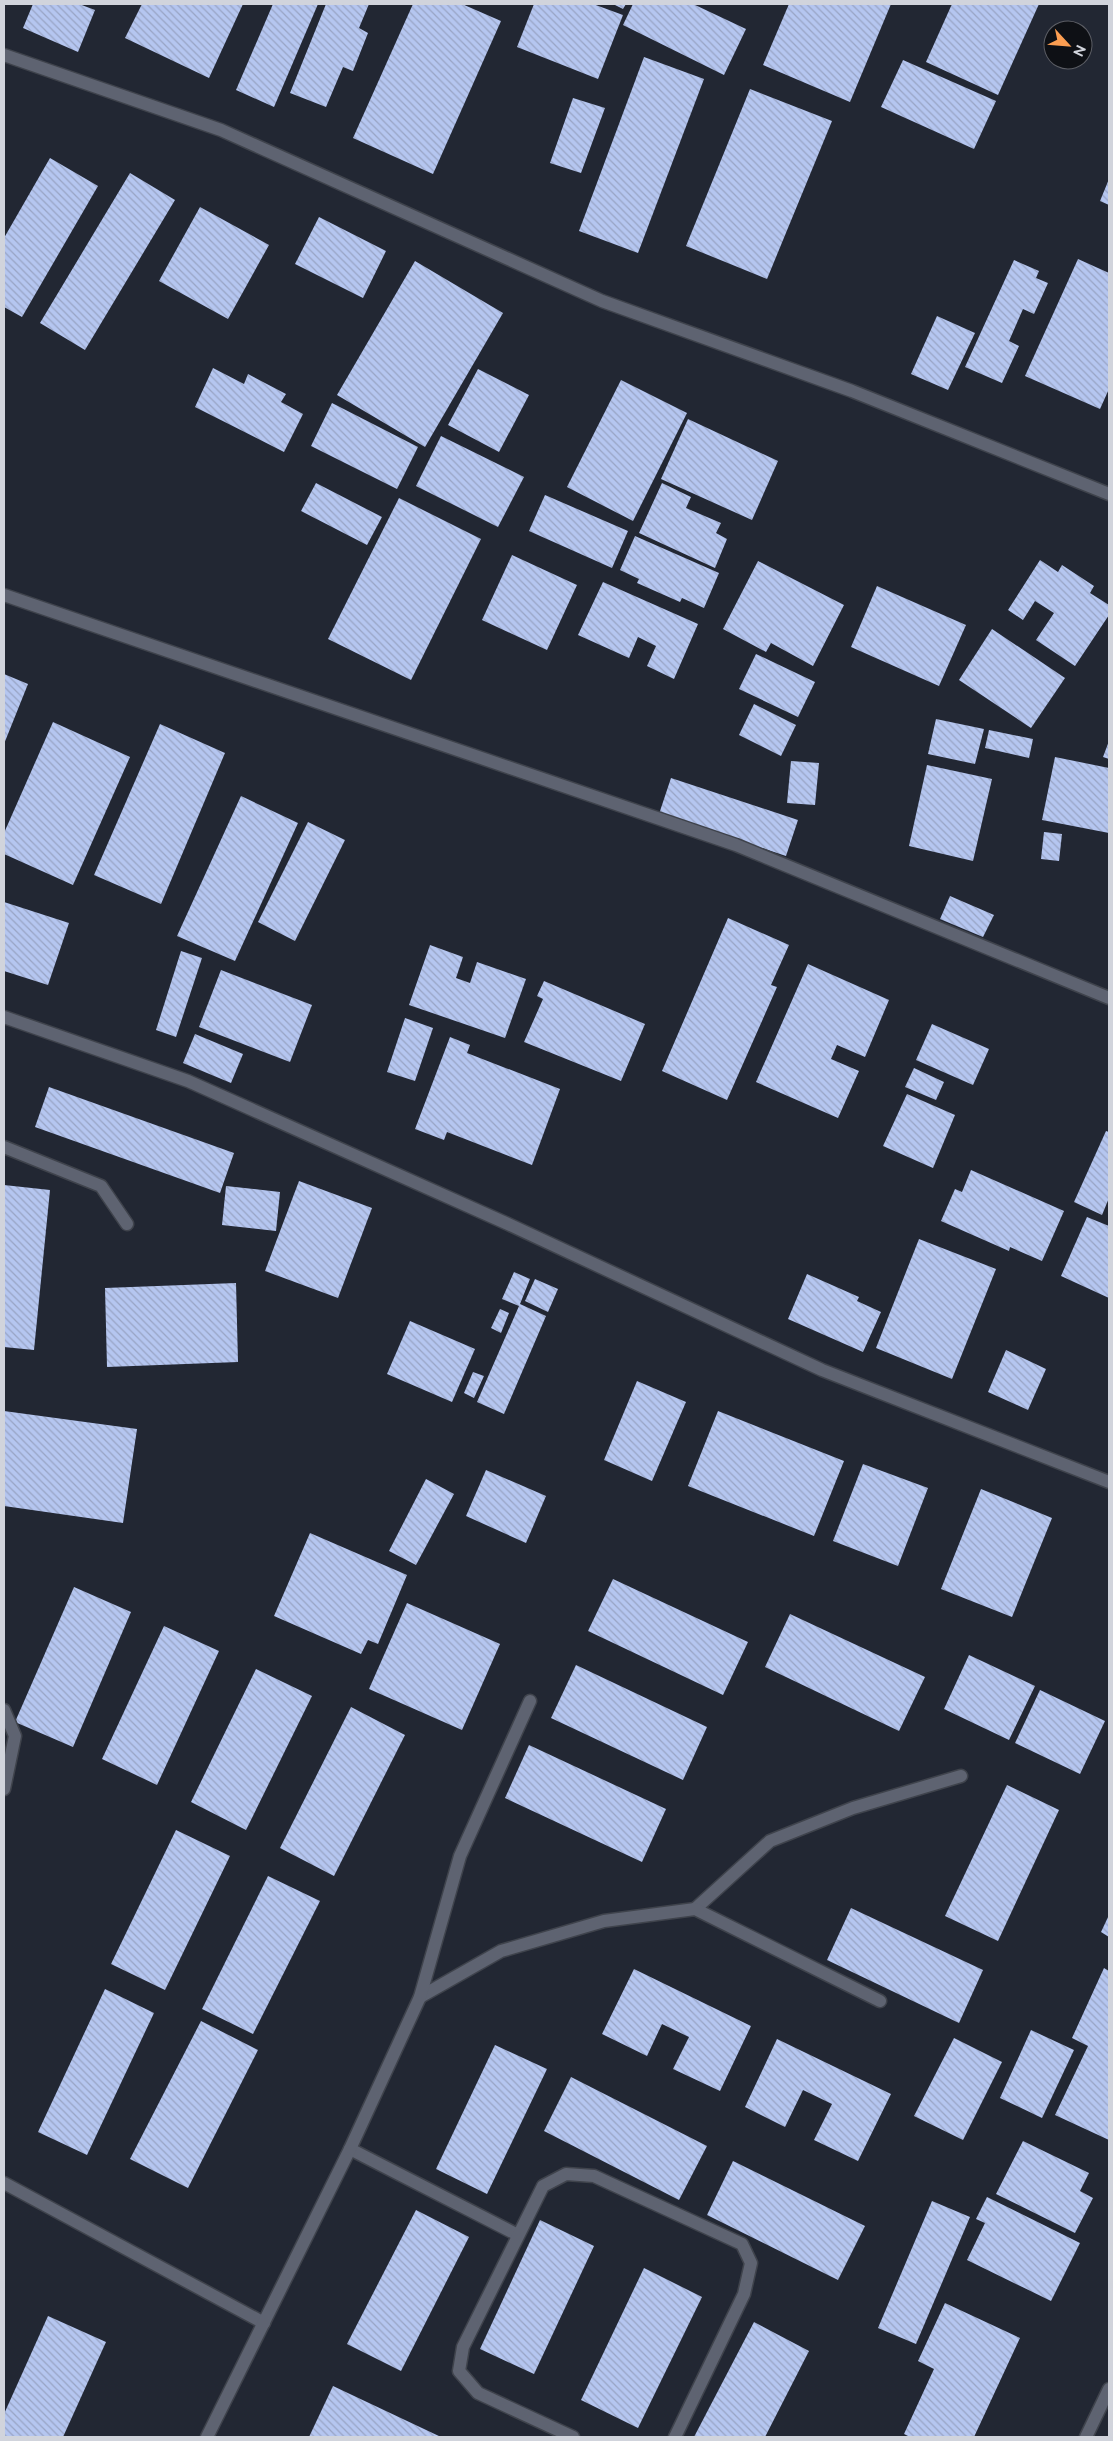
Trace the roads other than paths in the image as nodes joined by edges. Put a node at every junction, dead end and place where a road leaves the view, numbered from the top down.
1 (4, 55) edge
2 (1109, 494) edge
3 (4, 595) edge
4 (1109, 998) edge
5 (4, 1016) edge
6 (4, 1148) edge
7 (127, 1224) dead end
8 (1109, 1482) edge
9 (530, 1701) dead end
10 (4, 1710) edge
11 (961, 1776) dead end
12 (4, 1789) edge
13 (695, 1909) junction
14 (420, 1997) junction
15 (880, 2001) dead end
16 (350, 2149) junction
17 (4, 2183) edge
18 (518, 2235) junction
19 (264, 2323) junction
20 (1109, 2388) edge
21 (207, 2437) edge
22 (573, 2437) edge
23 (675, 2437) edge
24 (1086, 2437) edge

1 - 2 street
3 - 4 street
5 - 8 street
6 - 7 street
9 - 14 street
10 - 12 street
11 - 13 street
13 - 14 street
13 - 15 street
14 - 16 street
16 - 18 street
16 - 19 street
17 - 19 street
18 - 22 street
18 - 23 street
19 - 21 street
20 - 24 street

